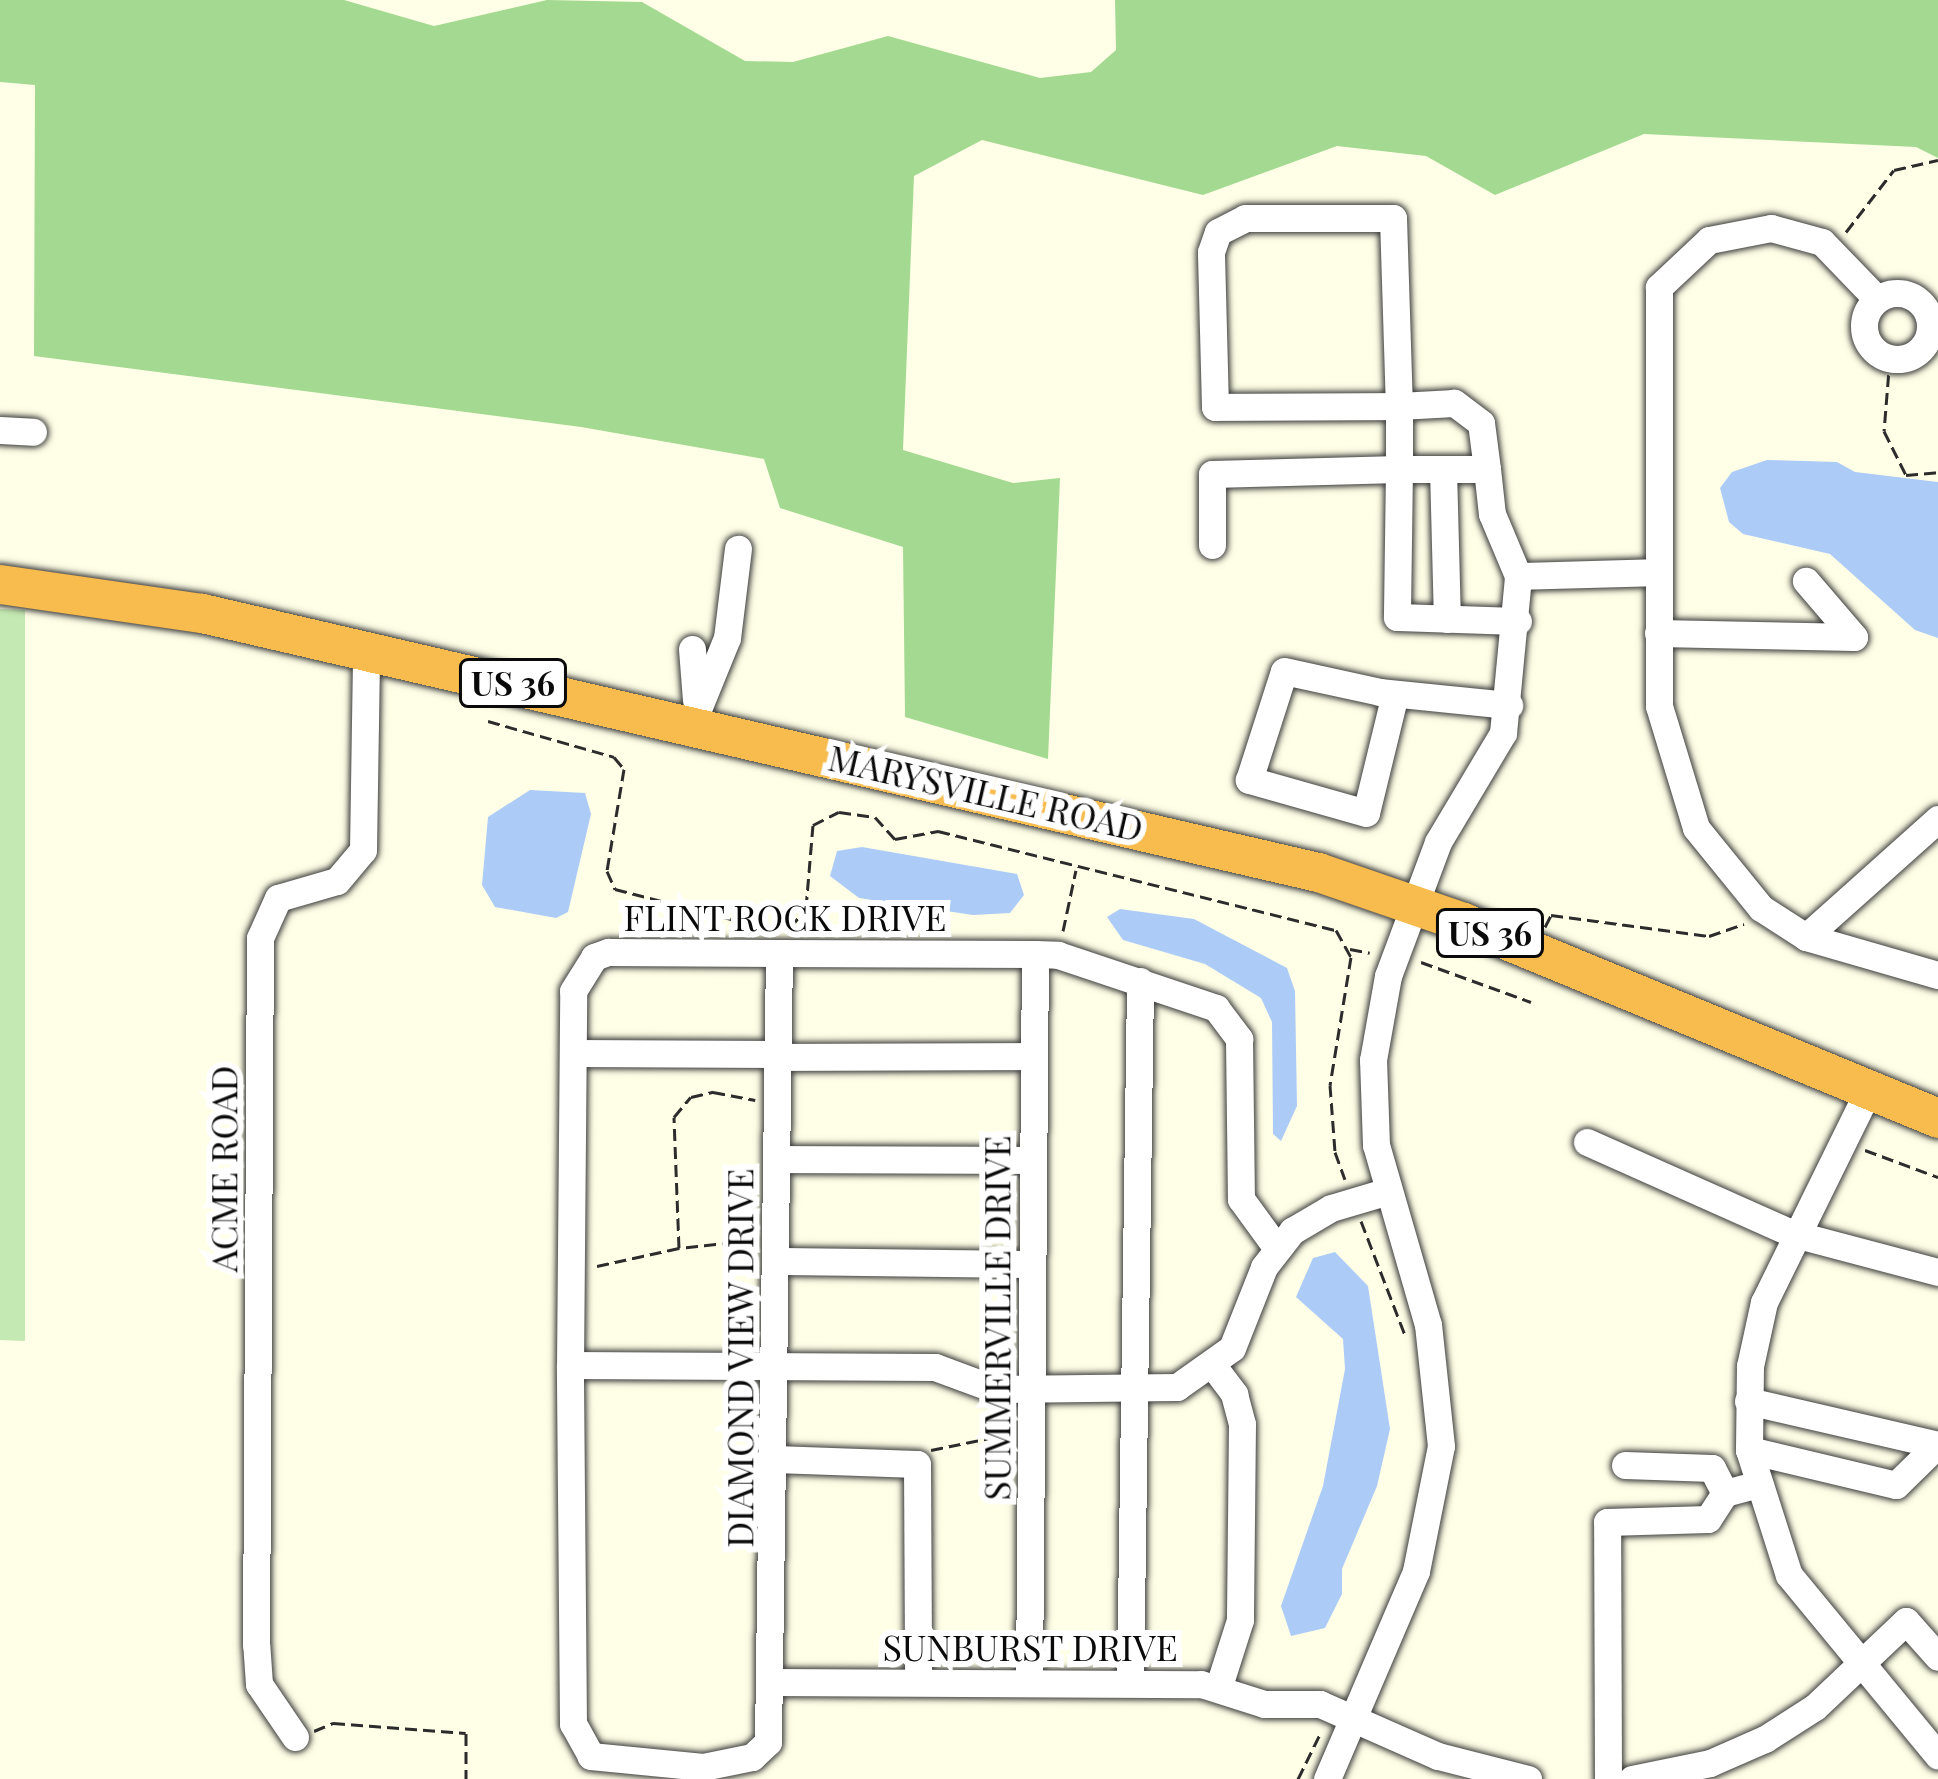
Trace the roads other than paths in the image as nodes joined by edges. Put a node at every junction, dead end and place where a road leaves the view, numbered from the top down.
1 (1877, 299) junction
2 (1400, 406) junction
3 (0, 430) edge
4 (33, 432) dead end
5 (1399, 469) junction
6 (1443, 469) junction
7 (1487, 469) junction
8 (1212, 545) dead end
9 (738, 549) dead end
10 (1657, 572) junction
11 (1518, 576) junction
12 (1807, 581) dead end
13 (0, 584) edge
14 (1447, 619) junction
15 (1518, 621) junction
16 (1658, 633) junction
17 (366, 649) junction
18 (692, 649) dead end
19 (1387, 693) junction
20 (1510, 705) junction
21 (694, 712) junction
22 (1938, 819) edge
23 (1412, 903) junction
24 (1805, 937) junction
25 (778, 953) junction
26 (1046, 954) junction
27 (1938, 975) edge
28 (1140, 981) junction
29 (573, 1053) junction
30 (770, 1055) junction
31 (1034, 1056) junction
32 (1868, 1091) junction
33 (1938, 1118) edge
34 (1587, 1142) dead end
35 (777, 1159) junction
36 (1033, 1160) junction
37 (1385, 1192) junction
38 (1794, 1234) junction
39 (1276, 1247) junction
40 (765, 1263) junction
41 (1032, 1264) junction
42 (1938, 1272) edge
43 (570, 1365) junction
44 (775, 1366) junction
45 (1214, 1367) junction
46 (1136, 1390) junction
47 (1023, 1398) junction
48 (1748, 1401) junction
49 (1938, 1445) edge
50 (1749, 1450) junction
51 (774, 1459) junction
52 (1625, 1465) dead end
53 (1755, 1485) junction
54 (1725, 1493) junction
55 (1938, 1657) edge
56 (1859, 1667) junction
57 (772, 1682) junction
58 (918, 1682) junction
59 (1029, 1683) junction
60 (1130, 1683) junction
61 (1218, 1689) junction
62 (1342, 1714) junction
63 (295, 1737) road end
64 (1938, 1756) edge
65 (752, 1757) joint
66 (1327, 1779) edge
67 (1528, 1779) edge
68 (1608, 1779) edge
69 (1632, 1779) edge

1 - 1 street
1 - 10 street
2 - 2 street
2 - 5 street
2 - 7 street
3 - 4 street
5 - 6 street
5 - 8 street
5 - 14 street
6 - 7 street
6 - 14 street
7 - 11 street
9 - 21 street
10 - 11 street
10 - 16 street
11 - 15 street
12 - 16 street
13 - 17 highway, MARYSVILLE ROAD / US 36
14 - 15 street
15 - 20 street
16 - 24 street
17 - 21 highway, MARYSVILLE ROAD / US 36
17 - 63 street, ACME ROAD
18 - 21 street
19 - 19 street
19 - 20 street
20 - 23 street
21 - 23 highway, MARYSVILLE ROAD / US 36
22 - 24 street
23 - 32 highway, MARYSVILLE ROAD / US 36
23 - 37 street
24 - 27 street
25 - 26 street, FLINT ROCK DRIVE
25 - 29 street, FLINT ROCK DRIVE
25 - 30 street, DIAMOND VIEW DRIVE
26 - 28 street, FLINT ROCK DRIVE
26 - 31 street, SUMMERVILLE DRIVE
28 - 39 street, FLINT ROCK DRIVE
28 - 46 street
29 - 30 street
29 - 43 street, FLINT ROCK DRIVE
30 - 31 street
30 - 35 street, DIAMOND VIEW DRIVE
31 - 36 street, SUMMERVILLE DRIVE
32 - 33 highway, MARYSVILLE ROAD / US 36
32 - 38 street
34 - 38 street
35 - 36 street
35 - 40 street, DIAMOND VIEW DRIVE
36 - 41 street, SUMMERVILLE DRIVE
37 - 39 street
37 - 62 street
38 - 42 street
38 - 48 street
39 - 45 street
40 - 41 street
40 - 44 street, DIAMOND VIEW DRIVE
41 - 47 street, SUMMERVILLE DRIVE
43 - 44 street
43 - 65 street, FLINT ROCK DRIVE
44 - 47 street
44 - 51 street, DIAMOND VIEW DRIVE
45 - 46 street
45 - 61 street
46 - 47 street
46 - 60 street
47 - 59 street, SUMMERVILLE DRIVE
48 - 49 street
48 - 50 street
49 - 50 street
50 - 53 street
51 - 57 street, DIAMOND VIEW DRIVE
51 - 58 street
52 - 54 street
53 - 54 street
53 - 56 street
54 - 68 street
55 - 56 street
56 - 64 street
56 - 69 street
57 - 58 street, SUNBURST DRIVE
57 - 65 street, DIAMOND VIEW DRIVE
58 - 59 street, SUNBURST DRIVE
59 - 60 street, SUNBURST DRIVE
60 - 61 street, SUNBURST DRIVE
61 - 62 street, SUNBURST DRIVE
62 - 66 street
62 - 67 street, SUNBURST DRIVE

